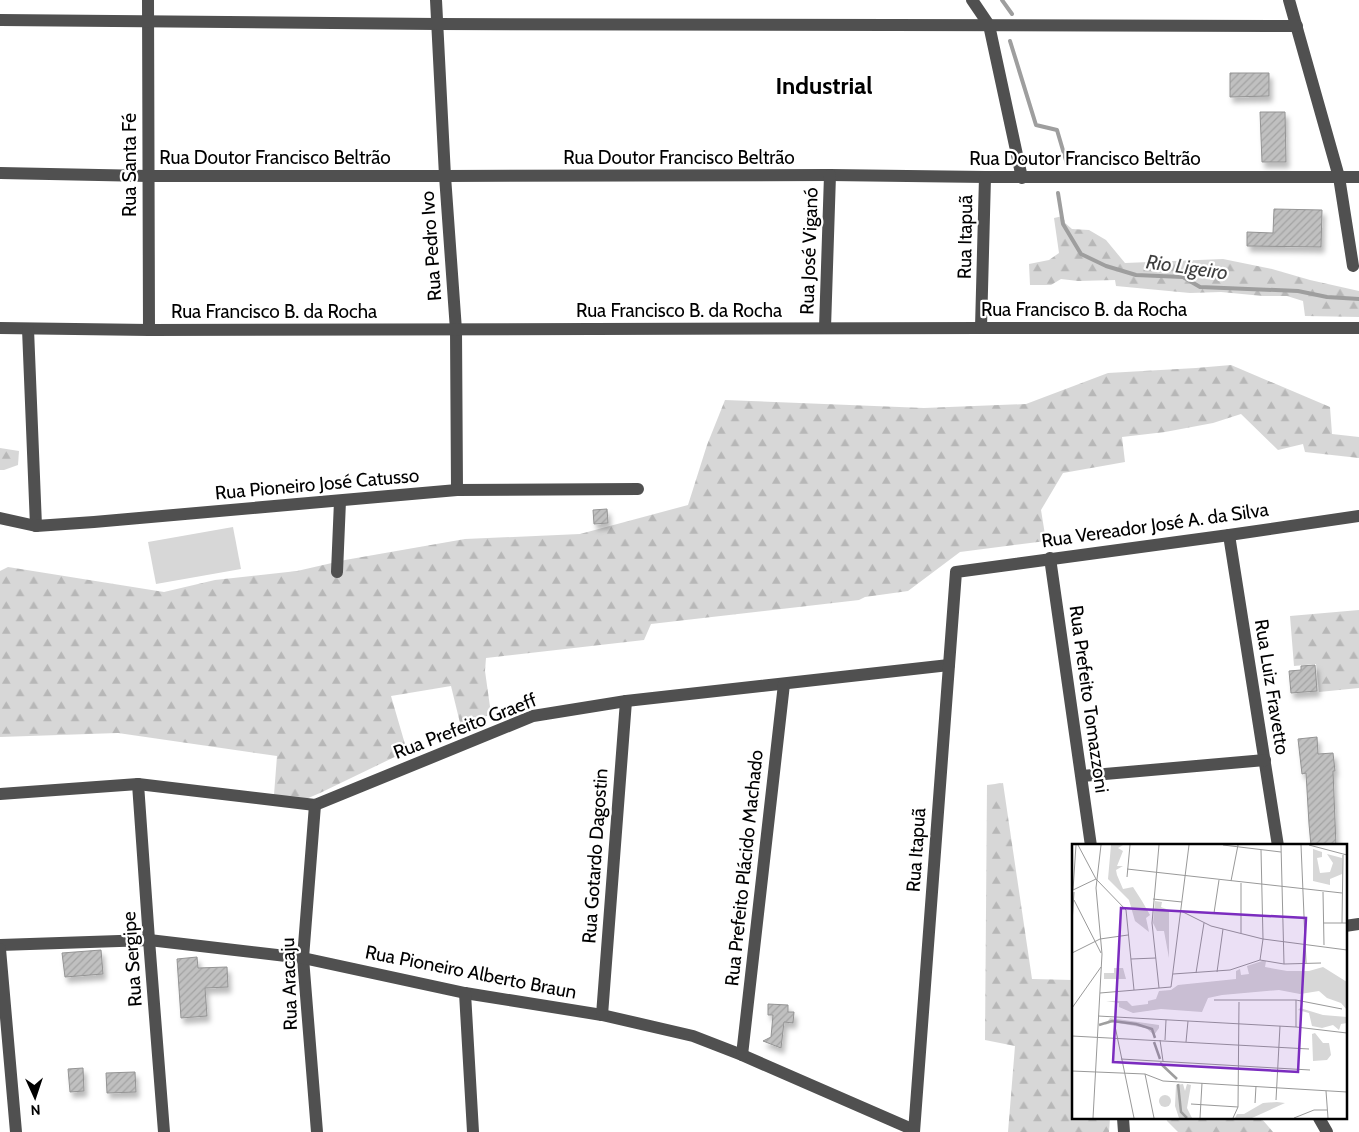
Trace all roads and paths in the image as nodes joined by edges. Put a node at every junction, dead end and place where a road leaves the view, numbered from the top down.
1 (148, 0) edge
2 (436, 0) edge
3 (972, 0) edge
4 (1289, 0) edge
5 (0, 20) edge
6 (148, 21) junction
7 (437, 24) junction
8 (989, 25) junction
9 (1297, 26) junction
10 (0, 173) edge
11 (830, 175) junction
12 (148, 176) junction
13 (445, 176) junction
14 (1339, 177) junction
15 (1359, 177) edge
16 (985, 178) junction
17 (1022, 178) junction
18 (1353, 266) dead end
19 (0, 328) edge
20 (825, 328) junction
21 (981, 328) junction
22 (1359, 328) edge
23 (28, 329) junction
24 (149, 330) junction
25 (456, 330) junction
26 (638, 489) dead end
27 (457, 490) junction
28 (340, 501) junction
29 (1359, 516) edge
30 (0, 518) edge
31 (36, 526) junction
32 (1229, 535) junction
33 (1050, 558) junction
34 (337, 572) dead end
35 (956, 572) joint
36 (949, 666) junction
37 (784, 684) junction
38 (626, 700) junction
39 (1265, 760) junction
40 (1082, 776) junction
41 (138, 784) junction
42 (0, 794) edge
43 (315, 805) junction
44 (1091, 844) edge
45 (1278, 844) edge
46 (1359, 924) edge
47 (1346, 926) edge
48 (148, 940) junction
49 (0, 945) edge
50 (0, 949) edge
51 (303, 958) junction
52 (465, 993) junction
53 (602, 1015) junction
54 (742, 1056) junction
55 (1320, 1120) edge
56 (914, 1131) edge
57 (16, 1132) edge
58 (164, 1132) edge
59 (317, 1132) edge
60 (473, 1132) edge
61 (1327, 1132) edge

1 - 6 street, Rua Santa Fé
2 - 7 street, Rua Pedro Ivo
3 - 8 street
4 - 9 street
5 - 6 street
6 - 7 street
6 - 12 street, Rua Santa Fé
7 - 8 street
7 - 13 street, Rua Pedro Ivo
8 - 9 street
8 - 17 street
9 - 14 street
10 - 12 street, Rua Doutor Francisco Beltrão
11 - 13 street, Rua Doutor Francisco Beltrão
11 - 16 street, Rua Doutor Francisco Beltrão
11 - 20 street, Rua José Viganó
12 - 13 street, Rua Doutor Francisco Beltrão
12 - 24 street, Rua Santa Fé
13 - 25 street, Rua Pedro Ivo
14 - 15 street, Rua Doutor Francisco Beltrão
14 - 17 street, Rua Doutor Francisco Beltrão
14 - 18 street
16 - 17 street, Rua Doutor Francisco Beltrão
16 - 21 street, Rua Itapuã
19 - 23 street, Rua Francisco B. da Rocha
20 - 21 street, Rua Francisco B. da Rocha
20 - 25 street, Rua Francisco B. da Rocha
21 - 22 street, Rua Francisco B. da Rocha
23 - 24 street, Rua Francisco B. da Rocha
23 - 31 street
24 - 25 street, Rua Francisco B. da Rocha
25 - 27 street, Rua Pedro Ivo
26 - 27 street, Rua Pioneiro José Catusso
27 - 28 street, Rua Pioneiro José Catusso
28 - 31 street, Rua Pioneiro José Catusso
28 - 34 street
29 - 32 street, Rua Vereador José A. da Silva
30 - 31 street, Rua Pioneiro José Catusso
32 - 33 street, Rua Vereador José A. da Silva
32 - 39 street, Rua Luiz Fravetto
33 - 35 street, Rua Vereador José A. da Silva
33 - 40 street, Rua Prefeito Tomazzoni
35 - 36 street, Rua Itapuã
36 - 37 street, Rua Prefeito Graeff
36 - 56 street, Rua Itapuã
37 - 38 street, Rua Prefeito Graeff
37 - 54 street, Rua Prefeito Plácido Machado
38 - 43 street, Rua Prefeito Graeff
38 - 53 street, Rua Gotardo Dagostin
39 - 40 street
39 - 45 street, Rua Luiz Fravetto
40 - 44 street, Rua Prefeito Tomazzoni
41 - 42 street, Rua Prefeito Graeff
41 - 43 street, Rua Prefeito Graeff
41 - 48 street, Rua Sergipe
43 - 51 street, Rua Aracaju
46 - 47 street
48 - 49 street, Rua Pioneiro Alberto Braun
48 - 51 street, Rua Pioneiro Alberto Braun
48 - 58 street, Rua Sergipe
50 - 57 street
51 - 52 street, Rua Pioneiro Alberto Braun
51 - 59 street, Rua Aracaju
52 - 53 street, Rua Pioneiro Alberto Braun
52 - 60 street
53 - 54 street, Rua Pioneiro Alberto Braun
54 - 56 street, Rua Pioneiro Alberto Braun
55 - 61 street

